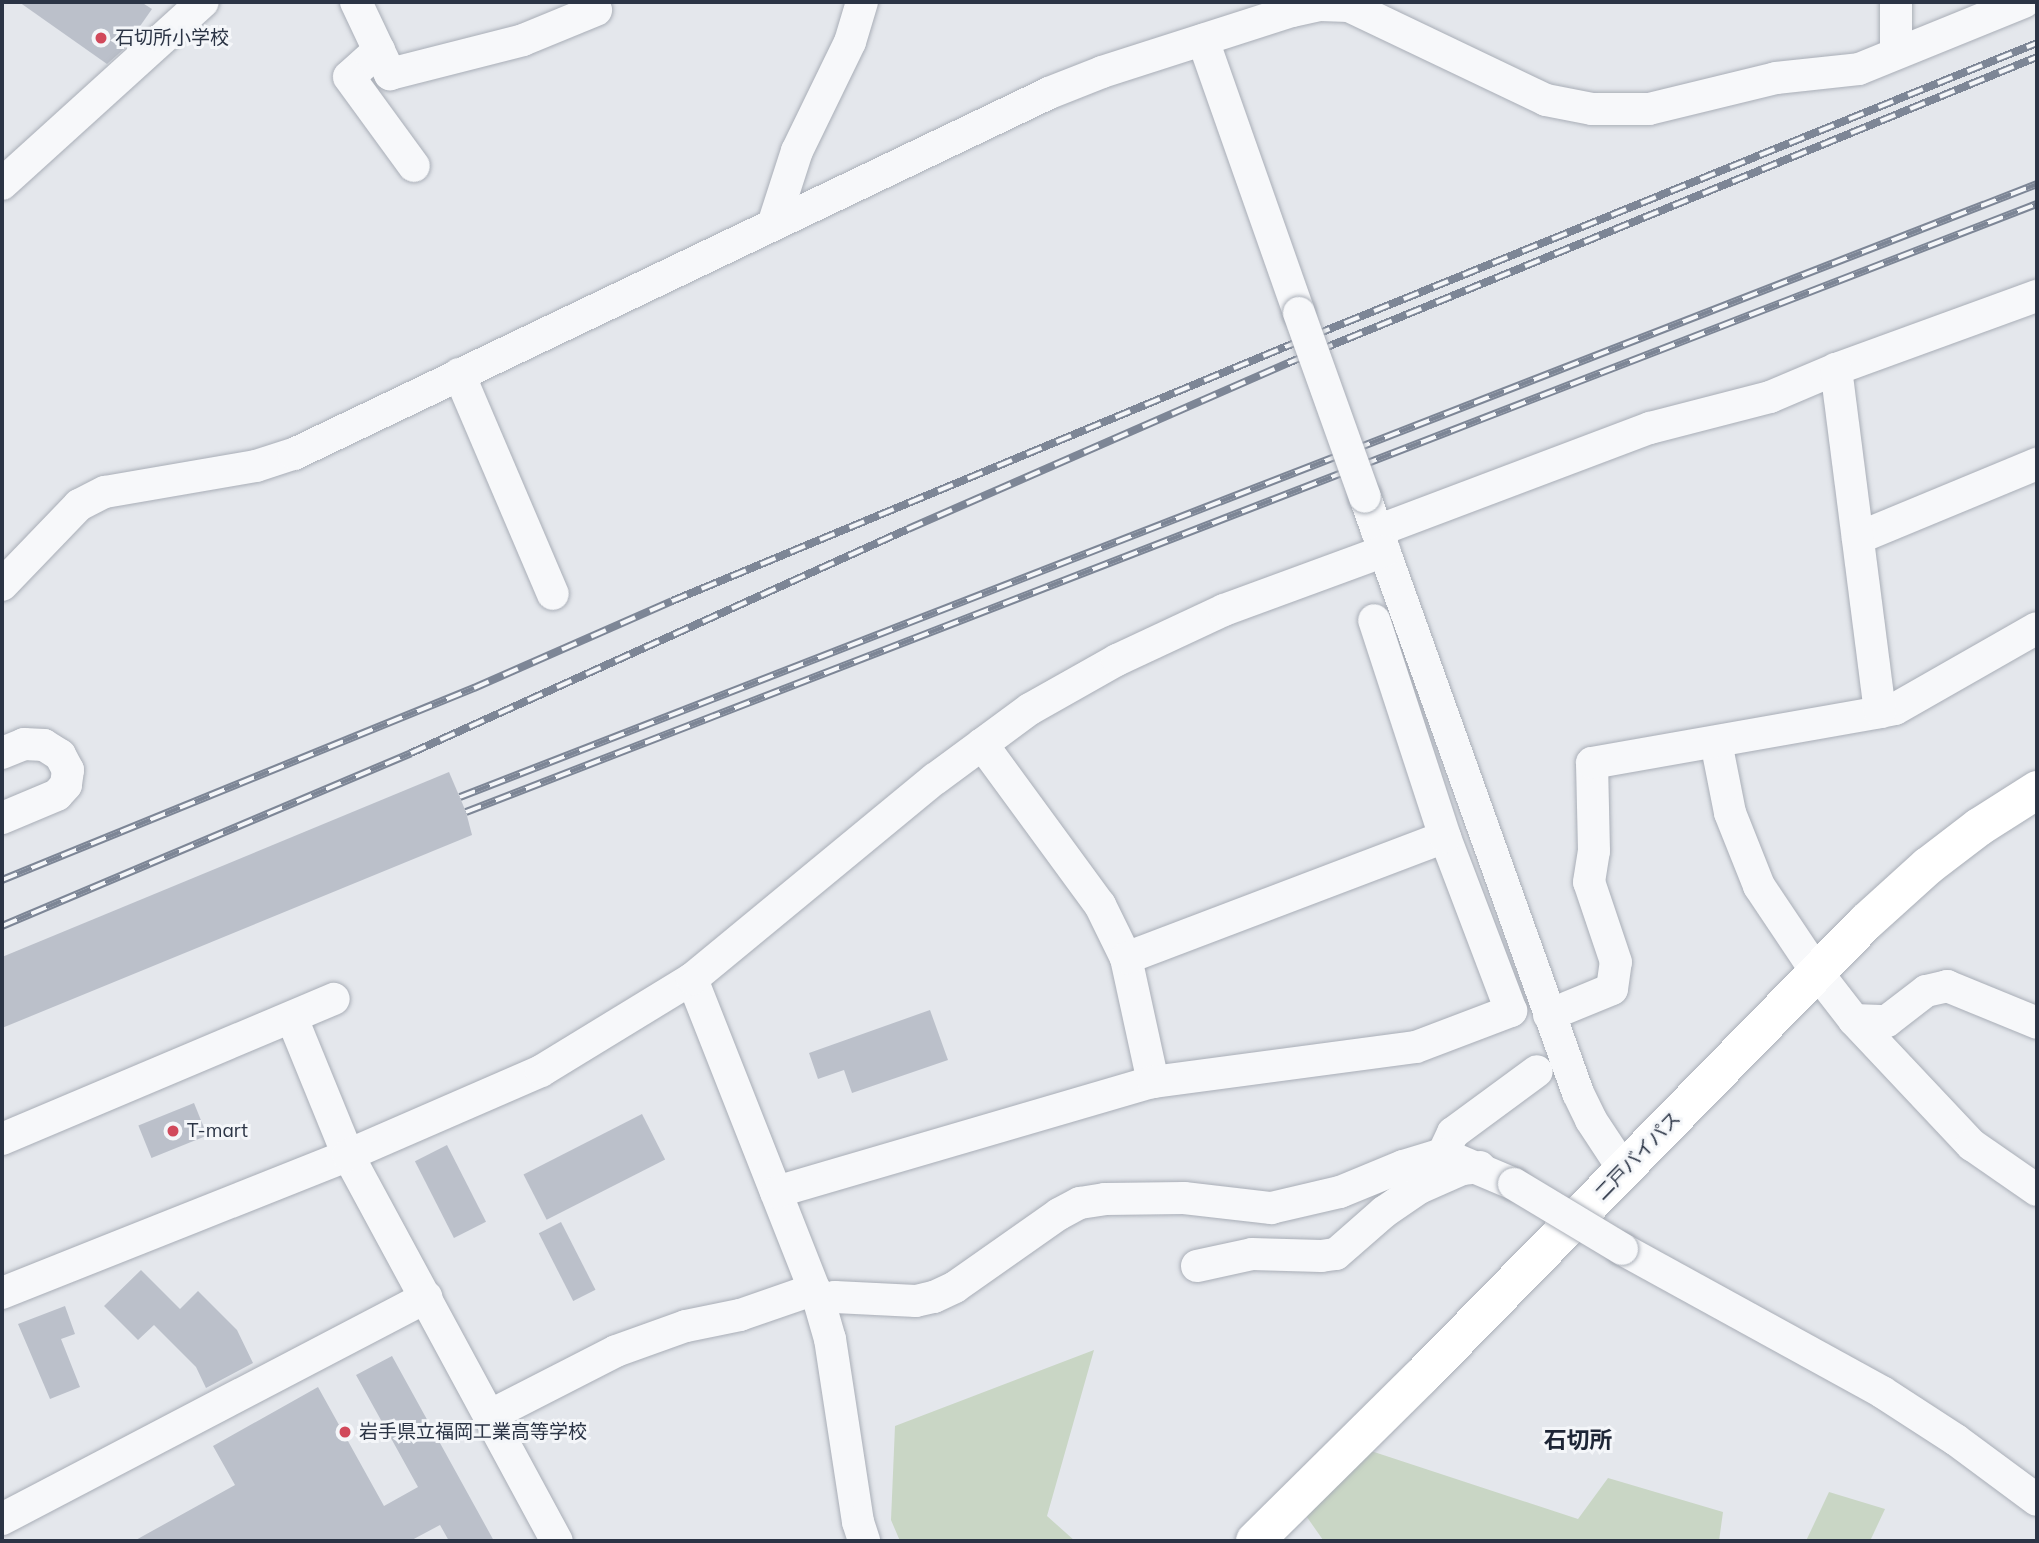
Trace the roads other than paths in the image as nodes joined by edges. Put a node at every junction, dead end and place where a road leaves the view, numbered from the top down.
1 (202, 2) edge
2 (356, 2) edge
3 (862, 2) edge
4 (1896, 2) edge
5 (2024, 2) edge
6 (1349, 4) edge
7 (596, 10) dead end
8 (1203, 40) junction
9 (379, 50) junction
10 (1896, 53) junction
11 (414, 166) dead end
12 (2, 184) edge
13 (774, 222) junction
14 (2037, 296) edge
15 (1836, 369) junction
16 (459, 374) junction
17 (2037, 464) edge
18 (1858, 538) junction
19 (1380, 540) junction
20 (2, 585) edge
21 (553, 594) dead end
22 (1374, 620) dead end
23 (2037, 628) edge
24 (1880, 712) junction
25 (1716, 742) junction
26 (982, 744) junction
27 (2, 753) edge
28 (2037, 790) edge
29 (2, 818) edge
30 (1445, 837) junction
31 (1126, 958) junction
32 (1816, 971) junction
33 (692, 979) junction
34 (334, 999) dead end
35 (1549, 1014) junction
36 (292, 1018) junction
37 (1854, 1020) junction
38 (2037, 1023) edge
39 (1536, 1071) dead end
40 (1153, 1082) junction
41 (2, 1139) edge
42 (1443, 1154) junction
43 (348, 1155) junction
44 (1480, 1167) junction
45 (1623, 1171) junction
46 (2037, 1189) edge
47 (776, 1192) junction
48 (1197, 1266) dead end
49 (2, 1293) edge
50 (817, 1295) junction
51 (426, 1297) junction
52 (491, 1415) junction
53 (2035, 1493) edge
54 (2, 1519) edge
55 (557, 1541) edge
56 (864, 1541) edge
57 (1255, 1541) edge

1 - 12 street
2 - 9 street
3 - 13 street
4 - 10 street
5 - 10 street
6 - 8 street
6 - 10 street
7 - 9 street
8 - 13 street
8 - 19 street, bridge
9 - 11 street
13 - 16 street
14 - 15 street
15 - 18 street
15 - 19 street
16 - 20 street
16 - 21 street
17 - 18 street
18 - 24 street
19 - 26 street
19 - 35 street
22 - 30 street
23 - 24 street
24 - 25 street
25 - 32 street
25 - 35 street
26 - 31 street
26 - 33 street
27 - 29 street
28 - 32 highway, 二戸バイパス
30 - 31 street
30 - 40 street
31 - 40 street
32 - 37 street
32 - 45 highway, 二戸バイパス
33 - 43 street
33 - 47 street
34 - 36 street
35 - 45 street
36 - 41 street
36 - 43 street
37 - 38 street
37 - 46 street
39 - 42 street
40 - 47 street
42 - 44 street
42 - 50 street
43 - 49 street
43 - 51 street
44 - 48 street
44 - 53 street, bridge
45 - 57 highway, 二戸バイパス
47 - 50 street
50 - 52 street
50 - 56 street
51 - 52 street
51 - 54 street
52 - 55 street

